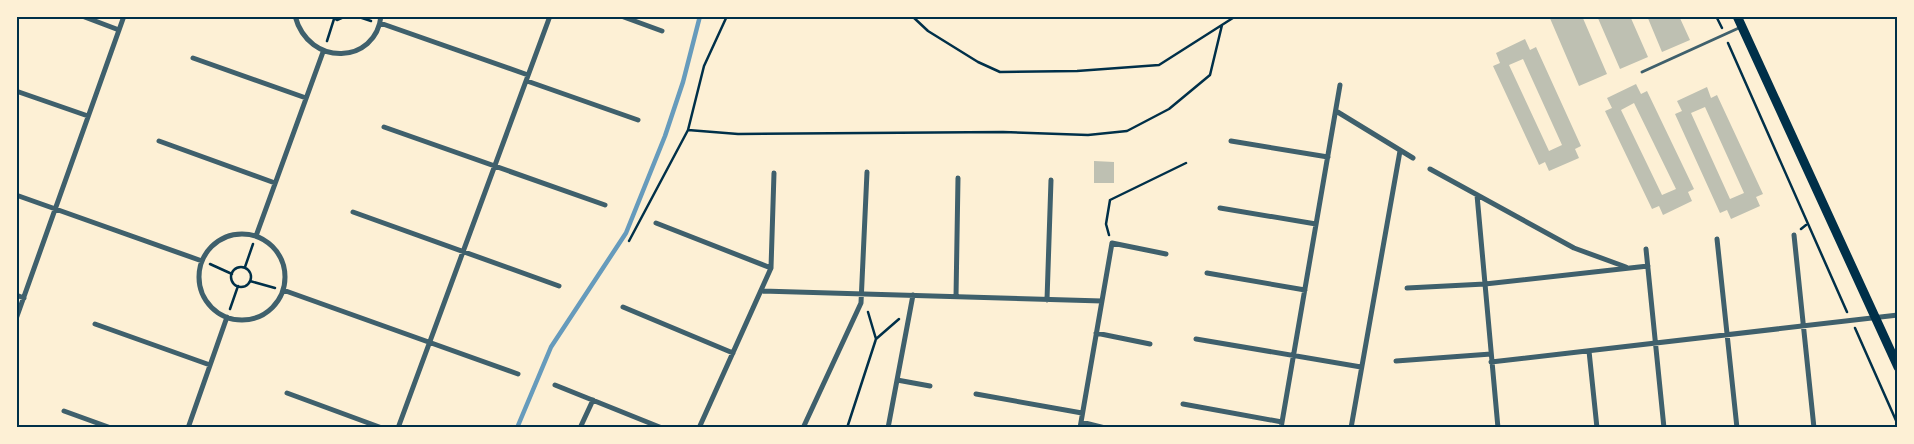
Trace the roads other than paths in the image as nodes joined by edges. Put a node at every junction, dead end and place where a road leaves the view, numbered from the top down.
1 (82, 16) edge
2 (124, 16) edge
3 (295, 16) edge
4 (381, 16) edge
5 (550, 16) edge
6 (622, 16) edge
7 (1737, 16) edge
8 (380, 23) junction
9 (1742, 27) junction
10 (119, 30) junction
11 (662, 31) dead end
12 (323, 52) junction
13 (193, 58) dead end
14 (1642, 72) dead end
15 (528, 78) junction
16 (1340, 85) dead end
17 (16, 91) edge
18 (306, 98) junction
19 (1336, 111) junction
20 (88, 116) junction
21 (638, 120) dead end
22 (384, 127) dead end
23 (159, 141) dead end
24 (1231, 142) dead end
25 (1400, 150) junction
26 (1328, 157) junction
27 (1413, 158) dead end
28 (495, 166) junction
29 (1430, 169) dead end
30 (867, 172) dead end
31 (774, 173) dead end
32 (958, 178) dead end
33 (1051, 180) dead end
34 (275, 183) junction
35 (16, 194) edge
36 (1477, 195) junction
37 (605, 205) dead end
38 (1220, 208) dead end
39 (56, 209) junction
40 (353, 212) dead end
41 (656, 223) dead end
42 (1316, 224) junction
43 (1794, 235) dead end
44 (256, 236) junction
45 (1717, 239) dead end
46 (1646, 249) dead end
47 (464, 252) junction
48 (1166, 254) dead end
49 (202, 261) junction
50 (1648, 266) junction
51 (771, 268) junction
52 (1628, 268) junction
53 (1207, 273) dead end
54 (1485, 284) junction
55 (558, 286) dead end
56 (1407, 288) dead end
57 (283, 290) junction
58 (1305, 290) junction
59 (762, 291) junction
60 (863, 294) junction
61 (16, 295) edge
62 (913, 295) junction
63 (956, 297) junction
64 (24, 298) junction
65 (1047, 300) junction
66 (1102, 301) junction
67 (623, 307) dead end
68 (1898, 315) edge
69 (227, 317) junction
70 (1875, 318) junction
71 (16, 319) edge
72 (95, 324) dead end
73 (1803, 326) junction
74 (1096, 333) junction
75 (1727, 335) junction
76 (1196, 338) dead end
77 (430, 343) junction
78 (1656, 343) junction
79 (1150, 344) dead end
80 (1589, 351) junction
81 (733, 353) junction
82 (1490, 354) junction
83 (1294, 356) junction
84 (1396, 361) dead end
85 (1491, 362) junction
86 (210, 365) junction
87 (1362, 367) junction
88 (1898, 367) edge
89 (518, 374) dead end
90 (897, 380) junction
91 (555, 385) dead end
92 (930, 386) dead end
93 (286, 393) dead end
94 (976, 394) dead end
95 (593, 400) junction
96 (1183, 404) dead end
97 (64, 411) dead end
98 (1082, 413) junction
99 (1080, 425) edge
100 (1281, 425) edge
101 (111, 428) edge
102 (188, 428) edge
103 (382, 428) edge
104 (398, 428) edge
105 (580, 428) edge
106 (662, 428) edge
107 (699, 428) edge
108 (804, 428) edge
109 (888, 428) edge
110 (1104, 428) edge
111 (1351, 428) edge
112 (1498, 428) edge
113 (1597, 428) edge
114 (1664, 428) edge
115 (1737, 428) edge
116 (1814, 428) edge

1 - 10 street
2 - 10 street
3 - 12 street
4 - 8 street
5 - 15 street
6 - 11 street
7 - 9 main road
8 - 12 street
8 - 15 street
9 - 14 lane
9 - 70 main road
10 - 20 street
12 - 18 street
13 - 18 street
15 - 21 street
15 - 28 street
16 - 19 street
17 - 20 street
18 - 34 street
19 - 25 street
19 - 26 street
20 - 39 street
22 - 28 street
23 - 34 street
24 - 26 street
25 - 27 street
25 - 87 street
26 - 42 street
28 - 37 street
28 - 47 street
29 - 36 street
30 - 60 street
31 - 51 street
32 - 63 street
33 - 65 street
34 - 44 street
35 - 39 street
36 - 52 street
36 - 54 street
38 - 42 street
39 - 49 street
39 - 64 street
40 - 47 street
41 - 51 street
42 - 58 street
43 - 73 street
44 - 49 street
44 - 57 street
45 - 75 street
46 - 50 street
47 - 55 street
47 - 77 street
48 - 66 street
49 - 69 street
50 - 52 street
50 - 78 street
51 - 59 street
52 - 54 street
53 - 58 street
54 - 56 street
54 - 82 street
57 - 69 street
57 - 77 street
58 - 83 street
59 - 60 street
59 - 81 street
60 - 62 street
60 - 108 street
61 - 64 street
62 - 63 street
62 - 90 street
63 - 65 street
64 - 71 street
65 - 66 street
66 - 74 street
67 - 81 street
68 - 70 street
69 - 86 street
70 - 73 street
70 - 88 main road
72 - 86 street
73 - 75 street
73 - 116 street
74 - 79 street
74 - 98 street
75 - 78 street
75 - 115 street
76 - 83 street
77 - 89 street
77 - 104 street
78 - 80 street
78 - 114 street
80 - 85 street
80 - 113 street
81 - 107 street
82 - 84 street
82 - 85 street
83 - 87 street
83 - 100 street
85 - 112 street
86 - 102 street
87 - 111 street
90 - 92 street
90 - 109 street
91 - 95 street
93 - 103 street
94 - 98 street
95 - 105 street
95 - 106 street
96 - 100 street
97 - 101 street
98 - 99 street
99 - 110 street

